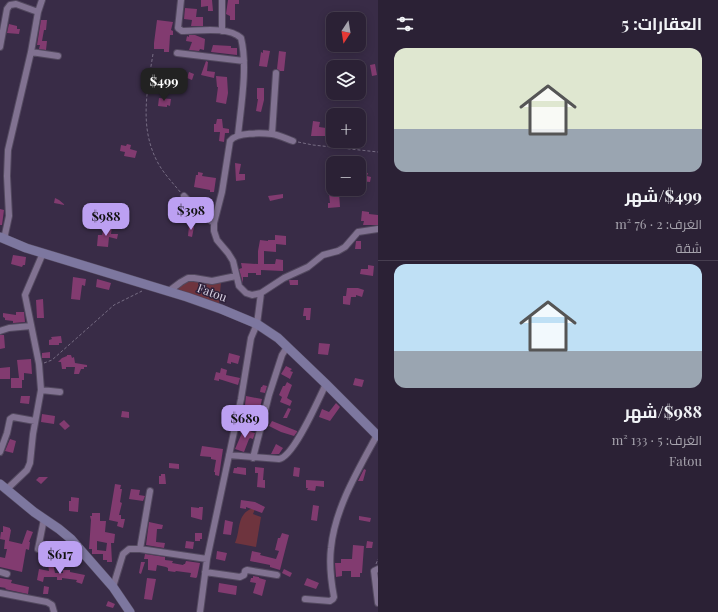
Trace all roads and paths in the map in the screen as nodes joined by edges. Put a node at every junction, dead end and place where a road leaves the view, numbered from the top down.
1 (42, 0) edge
2 (181, 0) edge
3 (222, 0) edge
4 (38, 12) junction
5 (222, 31) junction
6 (0, 47) edge
7 (31, 52) junction
8 (153, 54) dead end
9 (177, 54) dead end
10 (58, 56) dead end
11 (244, 61) junction
12 (276, 73) dead end
13 (272, 134) junction
14 (238, 135) junction
15 (293, 141) joint
16 (378, 152) edge
17 (184, 196) joint
18 (214, 223) junction
19 (378, 229) edge
20 (2, 238) edge
21 (43, 253) junction
22 (236, 276) junction
23 (151, 285) junction
24 (169, 291) junction
25 (261, 294) junction
26 (257, 324) junction
27 (31, 326) junction
28 (0, 330) edge
29 (287, 347) junction
30 (39, 364) junction
31 (326, 384) junction
32 (41, 390) junction
33 (60, 392) dead end
34 (36, 421) junction
35 (378, 436) edge
36 (0, 452) edge
37 (228, 455) junction
38 (253, 458) junction
39 (3, 487) edge
40 (150, 491) dead end
41 (44, 519) junction
42 (38, 549) dead end
43 (140, 549) junction
44 (207, 559) junction
45 (378, 570) edge
46 (205, 572) junction
47 (277, 575) dead end
48 (113, 587) junction
49 (0, 593) edge
50 (305, 599) dead end
51 (378, 603) edge
52 (54, 612) edge
53 (130, 612) edge
54 (200, 612) edge

1 - 4 street
2 - 5 street
3 - 5 street
4 - 6 street
4 - 7 street
5 - 11 street
7 - 10 street
7 - 20 street
8 - 17 path
9 - 11 street
11 - 14 street
12 - 13 street
13 - 14 street
13 - 15 street
14 - 18 street
15 - 16 path
17 - 18 street
18 - 22 street
19 - 25 street
20 - 21 street, Fatou
21 - 23 street, Fatou
21 - 27 street
22 - 24 street
22 - 25 street
23 - 24 street, Fatou
23 - 30 path
24 - 26 street, Fatou
25 - 26 street
26 - 29 street, Fatou
26 - 37 street
27 - 28 street
27 - 30 street
29 - 31 street, Fatou
29 - 38 street
30 - 32 street
31 - 35 street, Fatou
31 - 38 street
32 - 33 street
32 - 34 street
34 - 36 street
34 - 39 street
35 - 50 street
37 - 38 street
37 - 44 street
39 - 41 street
40 - 43 street
41 - 42 street
41 - 48 street
43 - 44 street
43 - 48 street
44 - 46 street
45 - 51 street
46 - 47 street
46 - 54 street
48 - 53 street
49 - 52 street

